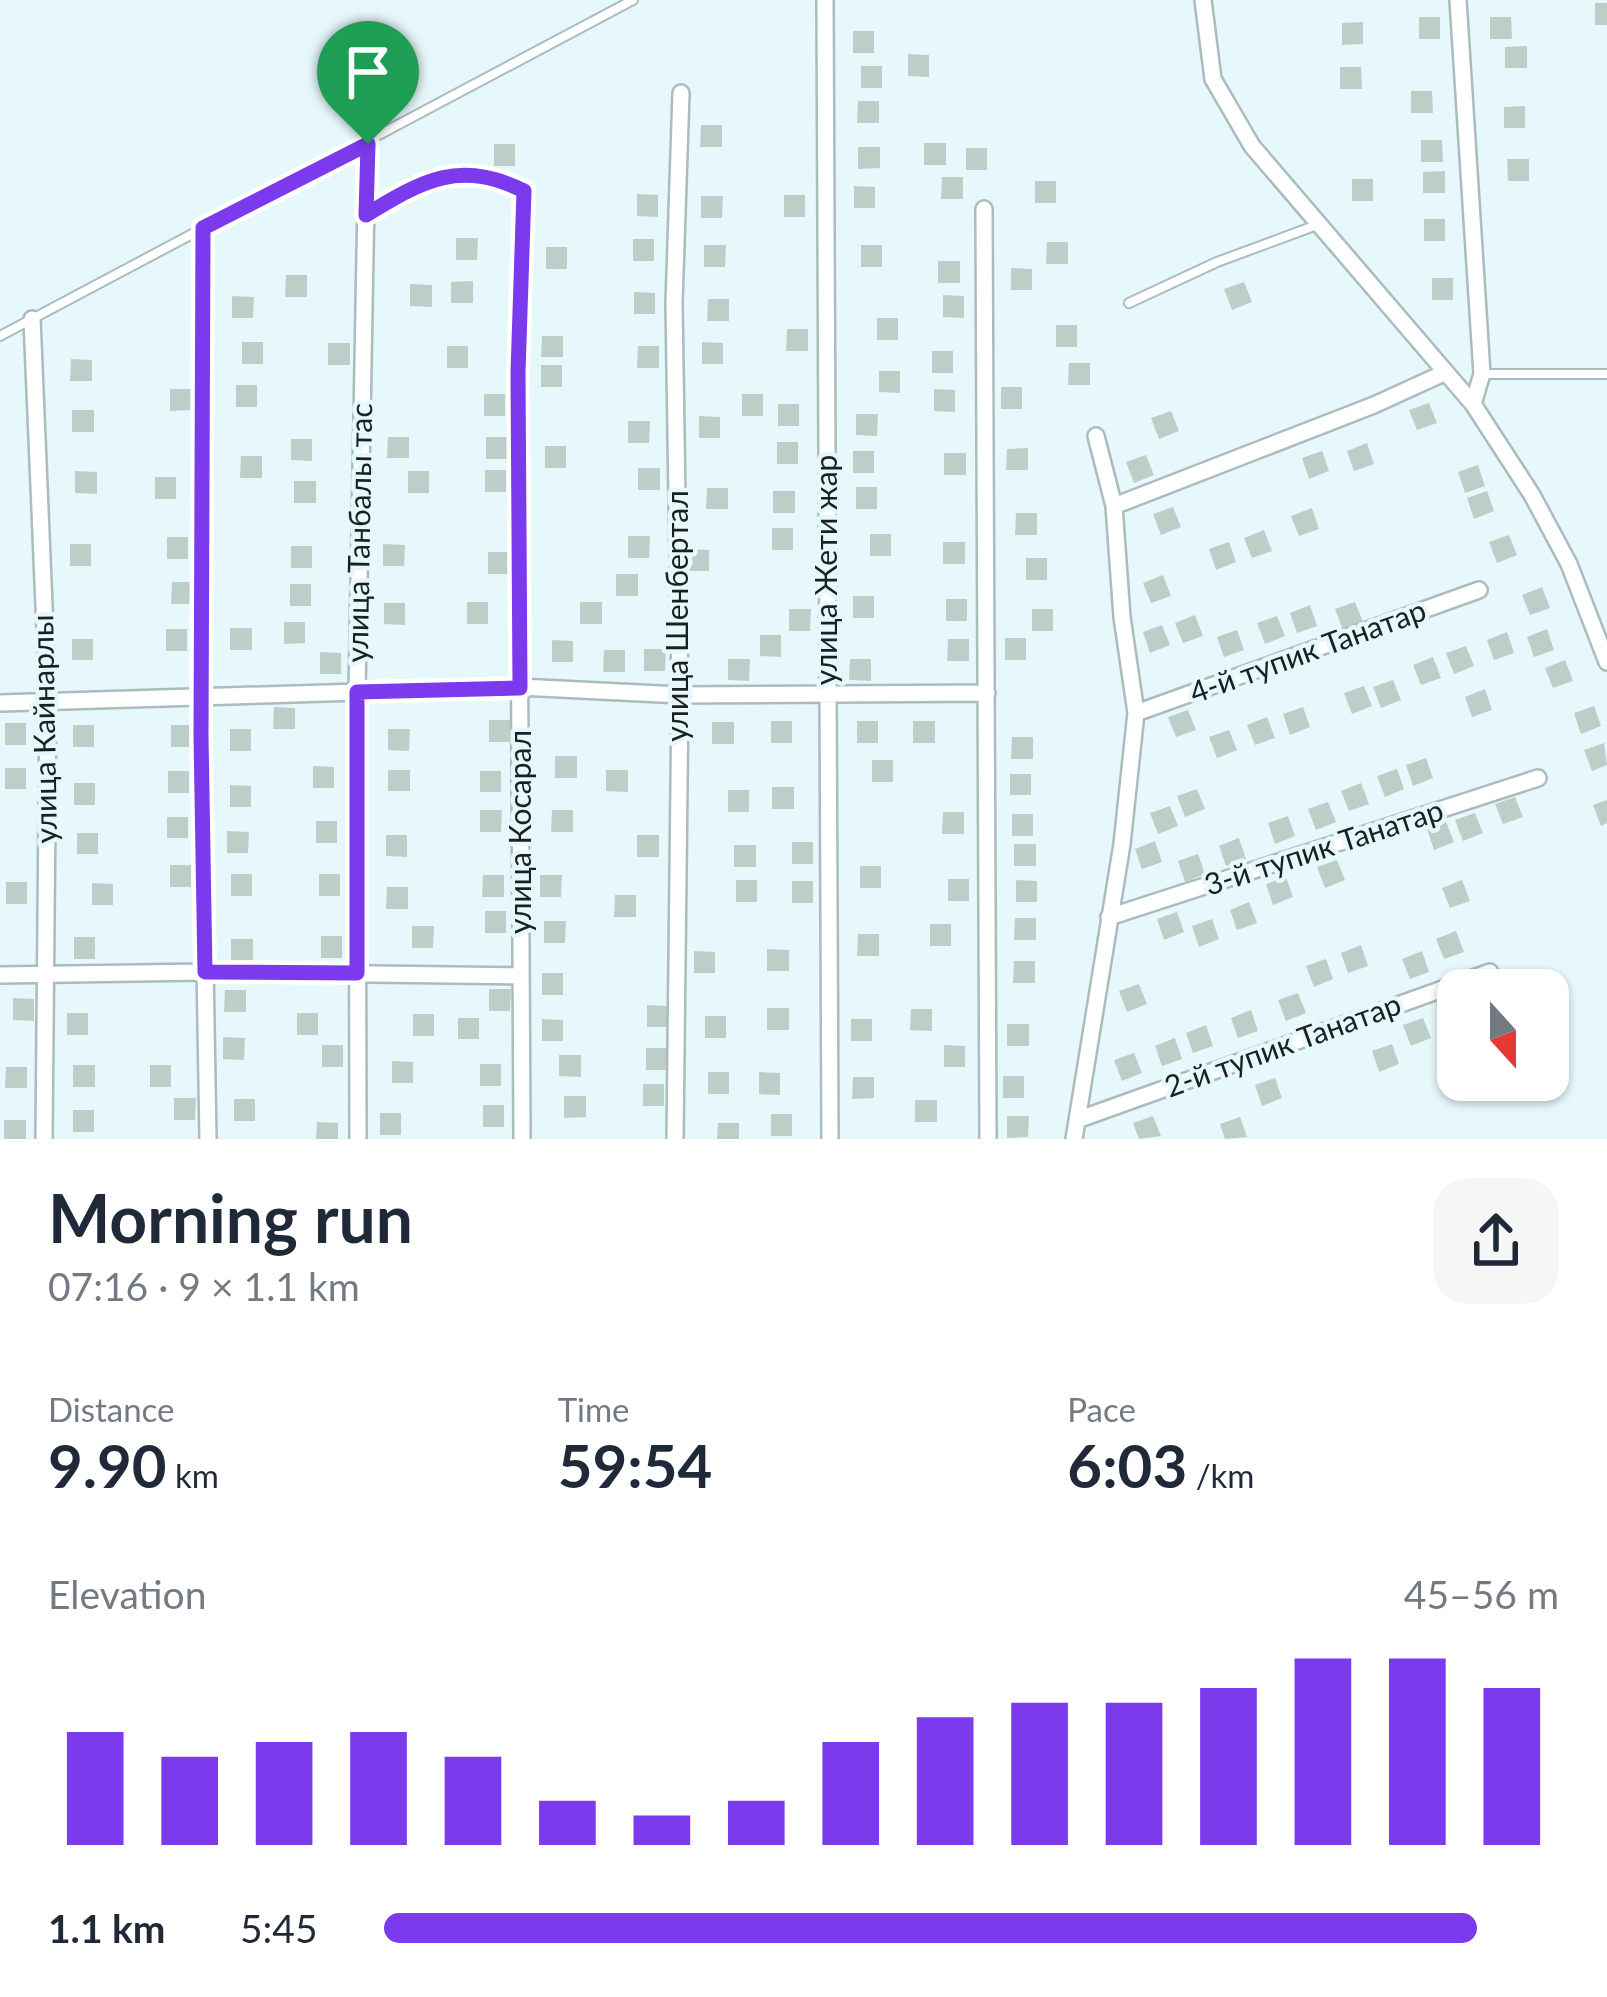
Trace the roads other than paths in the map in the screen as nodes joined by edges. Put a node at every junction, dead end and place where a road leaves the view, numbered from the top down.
1 (633, 0) edge
2 (825, 0) edge
3 (1203, 0) edge
4 (1458, 0) edge
5 (681, 92) dead end
6 (368, 144) junction
7 (985, 209) dead end
8 (366, 215) junction
9 (1317, 225) junction
10 (203, 228) junction
11 (1129, 303) dead end
12 (32, 319) junction
13 (0, 336) edge
14 (1444, 373) junction
15 (1482, 374) junction
16 (1607, 374) edge
17 (1473, 404) junction
18 (1096, 436) dead end
19 (1114, 506) junction
20 (1479, 590) dead end
21 (1607, 662) edge
22 (520, 688) junction
23 (357, 692) junction
24 (987, 693) junction
25 (203, 694) junction
26 (680, 695) junction
27 (827, 695) junction
28 (48, 701) junction
29 (0, 703) edge
30 (1136, 713) junction
31 (1538, 778) dead end
32 (1109, 917) junction
33 (205, 972) junction
34 (357, 973) junction
35 (0, 975) edge
36 (46, 976) junction
37 (521, 976) junction
38 (1437, 992) edge
39 (1077, 1120) junction
40 (44, 1139) edge
41 (208, 1139) edge
42 (358, 1139) edge
43 (522, 1139) edge
44 (675, 1139) edge
45 (830, 1139) edge
46 (988, 1139) edge
47 (1074, 1139) edge

1 - 6 lane
2 - 27 street, улица Жети жар
3 - 9 street
4 - 15 street
5 - 26 street, улица Шенбертал
6 - 8 street, улица Танбалы тас
6 - 10 lane
7 - 24 street
8 - 22 street, улица Косарал
8 - 23 street, улица Танбалы тас
9 - 11 lane
9 - 14 street
10 - 12 lane
10 - 25 street
12 - 13 lane
12 - 28 street, улица Кайнарлы
14 - 17 street
14 - 19 street
15 - 16 lane
15 - 17 street
17 - 21 street
18 - 19 street
19 - 30 street
20 - 30 street, 4-й тупик Танатар
22 - 23 street
22 - 26 street
22 - 37 street, улица Косарал
23 - 25 street
23 - 34 street, улица Танбалы тас
24 - 27 street
24 - 46 street
25 - 28 street
25 - 33 street
26 - 27 street
26 - 44 street, улица Шенбертал
27 - 45 street, улица Жети жар
28 - 29 street
28 - 36 street, улица Кайнарлы
30 - 32 street
31 - 32 street, 3-й тупик Танатар
32 - 39 street
33 - 34 street
33 - 36 street
33 - 41 street
34 - 37 street
34 - 42 street, улица Танбалы тас
35 - 36 street
36 - 40 street, улица Кайнарлы
37 - 43 street, улица Косарал
38 - 39 street, 2-й тупик Танатар
39 - 47 street

